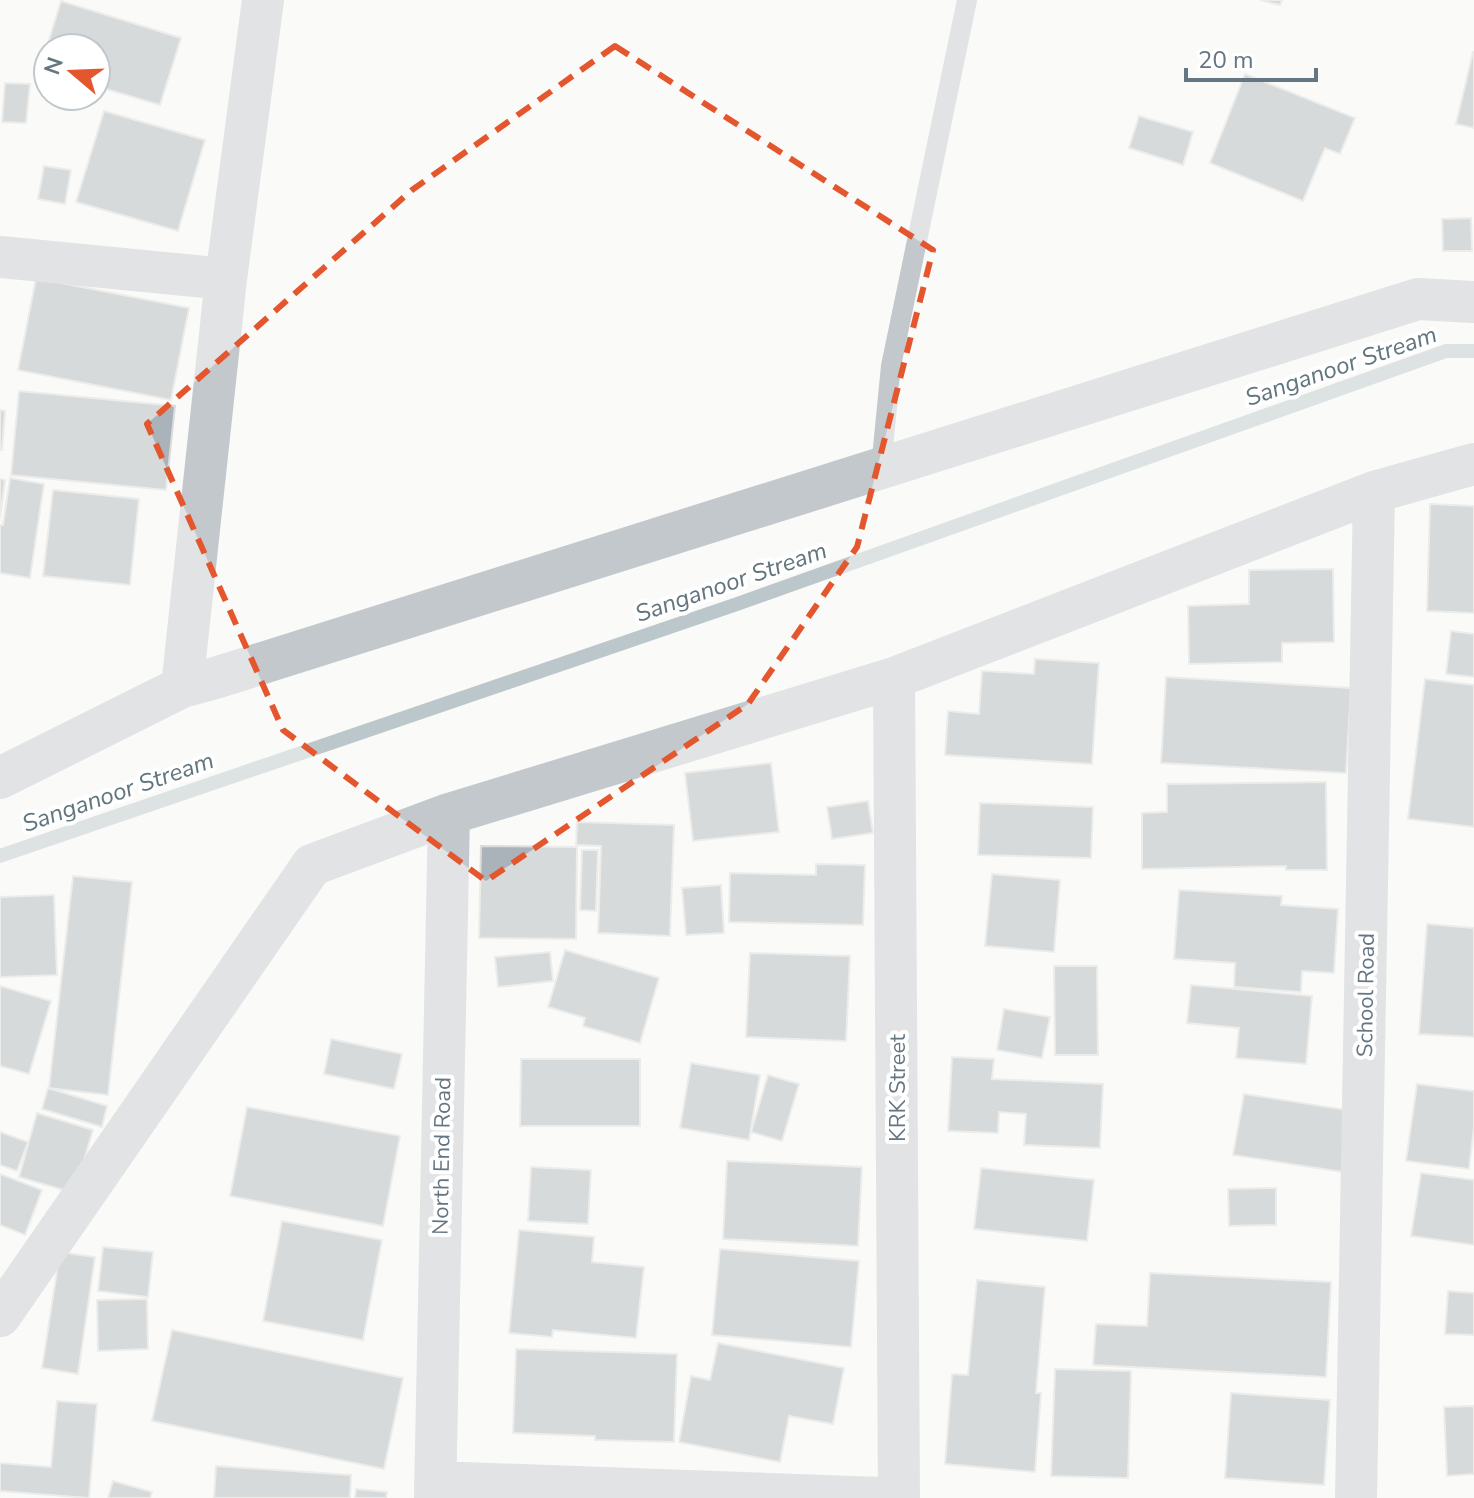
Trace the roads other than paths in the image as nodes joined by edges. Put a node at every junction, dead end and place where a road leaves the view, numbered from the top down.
1 (263, 0) edge
2 (967, 0) edge
3 (0, 257) edge
4 (226, 279) junction
5 (1474, 302) edge
6 (1474, 464) edge
7 (881, 468) junction
8 (1374, 492) junction
9 (894, 678) junction
10 (182, 687) junction
11 (0, 778) edge
12 (449, 814) junction
13 (0, 1316) edge
14 (435, 1490) edge
15 (880, 1498) edge
16 (899, 1498) edge
17 (1356, 1498) edge

1 - 4 street
2 - 7 lane
3 - 4 street
4 - 10 street
5 - 7 street
6 - 8 street
7 - 10 street
8 - 9 street
8 - 17 street, School Road
9 - 12 street
9 - 16 street, KRK Street
10 - 11 street
12 - 13 street
12 - 14 street, North End Road
14 - 15 street

